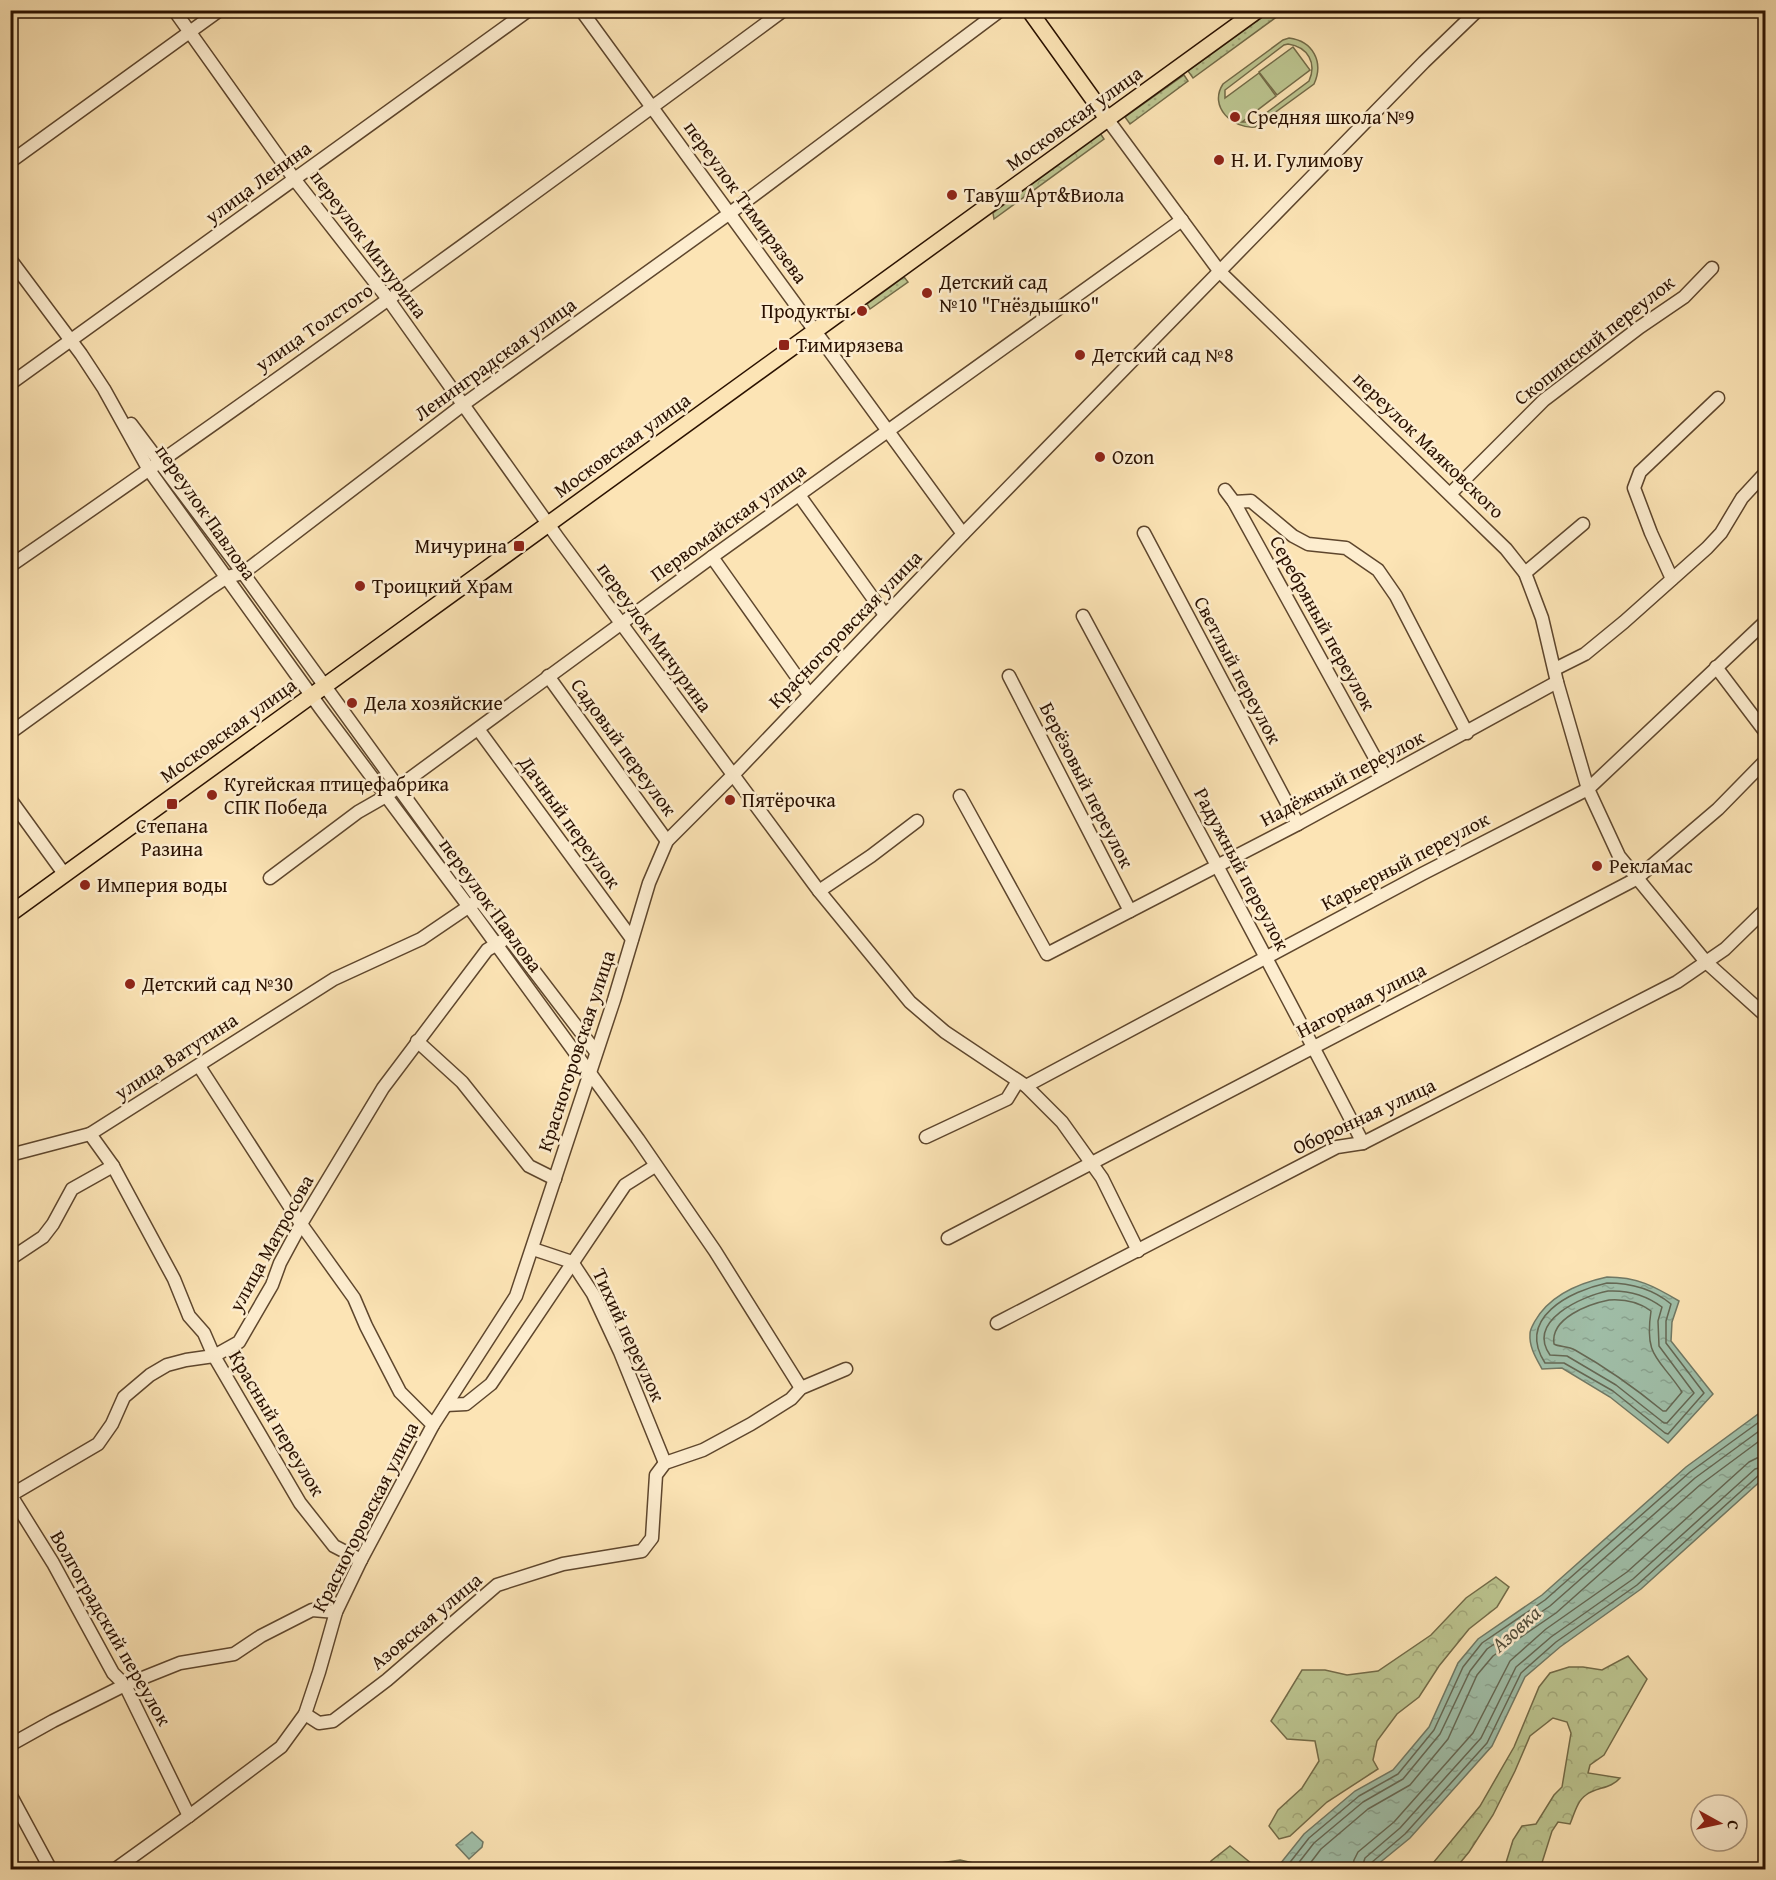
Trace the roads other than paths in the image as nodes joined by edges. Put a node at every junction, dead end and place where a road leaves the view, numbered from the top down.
1 (174, 10) edge
2 (220, 10) edge
3 (529, 10) edge
4 (581, 10) edge
5 (784, 10) edge
6 (1001, 10) edge
7 (1029, 10) edge
8 (1258, 10) edge
9 (1478, 10) edge
10 (190, 32) junction
11 (652, 108) junction
12 (1108, 120) junction
13 (10, 162) edge
14 (295, 180) junction
15 (730, 213) junction
16 (1182, 220) junction
17 (10, 259) edge
18 (1712, 268) dead end
19 (1220, 272) junction
20 (388, 299) junction
21 (816, 330) junction
22 (72, 340) junction
23 (10, 384) edge
24 (1718, 398) dead end
25 (464, 404) junction
26 (888, 431) junction
27 (154, 466) junction
28 (1766, 472) edge
29 (1225, 490) dead end
30 (1450, 494) junction
31 (799, 495) junction
32 (1234, 502) junction
33 (549, 524) junction
34 (1583, 524) dead end
35 (1144, 533) dead end
36 (963, 534) junction
37 (712, 557) junction
38 (10, 566) edge
39 (243, 573) junction
40 (1525, 573) junction
41 (227, 577) junction
42 (1672, 579) junction
43 (885, 615) junction
44 (1083, 616) dead end
45 (1766, 621) edge
46 (621, 624) junction
47 (1716, 667) junction
48 (1555, 669) junction
49 (548, 676) junction
50 (1009, 676) dead end
51 (1557, 682) junction
52 (325, 686) junction
53 (809, 694) junction
54 (312, 696) junction
55 (478, 729) junction
56 (1467, 733) junction
57 (1766, 733) edge
58 (10, 734) edge
59 (1766, 760) edge
60 (733, 775) junction
61 (1385, 776) junction
62 (398, 787) junction
63 (1588, 789) junction
64 (960, 795) dead end
65 (386, 796) junction
66 (10, 799) edge
67 (917, 820) dead end
68 (1298, 824) junction
69 (668, 841) junction
70 (1218, 866) junction
71 (65, 875) junction
72 (270, 879) dead end
73 (1636, 879) junction
74 (819, 891) junction
75 (479, 899) junction
76 (469, 907) junction
77 (1766, 909) edge
78 (1130, 911) junction
79 (10, 914) edge
80 (508, 936) junction
81 (632, 939) junction
82 (496, 945) junction
83 (1267, 956) junction
84 (1706, 962) junction
85 (1766, 1016) edge
86 (417, 1041) junction
87 (1312, 1047) junction
88 (596, 1052) junction
89 (199, 1066) junction
90 (590, 1072) junction
91 (1022, 1083) junction
92 (90, 1134) junction
93 (926, 1137) dead end
94 (1363, 1143) junction
95 (10, 1155) edge
96 (1092, 1163) junction
97 (113, 1166) junction
98 (655, 1166) junction
99 (555, 1179) junction
100 (301, 1224) junction
101 (948, 1238) dead end
102 (533, 1249) junction
103 (1138, 1251) junction
104 (10, 1259) edge
105 (572, 1262) junction
106 (997, 1323) dead end
107 (214, 1356) junction
108 (846, 1369) dead end
109 (801, 1388) junction
110 (446, 1405) junction
111 (433, 1425) junction
112 (665, 1463) junction
113 (11, 1495) edge
114 (361, 1560) junction
115 (336, 1612) junction
116 (125, 1685) junction
117 (305, 1714) junction
118 (10, 1745) edge
119 (10, 1794) edge
120 (189, 1816) junction
121 (51, 1869) edge
122 (114, 1869) edge

1 - 10 street, переулок Мичурина
2 - 10 street
3 - 14 street, улица Ленина
4 - 11 street, переулок Тимирязева
5 - 11 street, улица Толстого
6 - 15 street, Ленинградская улица
7 - 12 main road, переулок Маяковского
8 - 12 main road, Московская улица
9 - 19 street, Красногоровская улица
10 - 13 street
10 - 14 street, переулок Мичурина
11 - 15 street, переулок Тимирязева
11 - 20 street, улица Толстого
12 - 16 street, переулок Маяковского
12 - 21 main road, Московская улица
14 - 20 street, переулок Мичурина
14 - 22 street, улица Ленина
15 - 21 street, переулок Тимирязева
15 - 25 street, Ленинградская улица
16 - 19 street, переулок Маяковского
16 - 26 street, Первомайская улица
17 - 22 street, переулок Павлова
18 - 30 street, Скопинский переулок
19 - 30 street, переулок Маяковского
19 - 36 street, Красногоровская улица
20 - 25 street, переулок Мичурина
20 - 27 street, улица Толстого
21 - 26 street, переулок Тимирязева
21 - 33 main road, Московская улица
22 - 23 street, улица Ленина
22 - 27 street, переулок Павлова
24 - 42 street
25 - 33 street, переулок Мичурина
25 - 39 street, Ленинградская улица
26 - 31 street, Первомайская улица
26 - 36 street, переулок Тимирязева
27 - 38 street, улица Толстого
27 - 39 street, переулок Павлова
27 - 41 street, переулок Павлова
28 - 42 street
29 - 32 street, Серебряный переулок
30 - 40 street, переулок Маяковского
31 - 37 street, Первомайская улица
31 - 43 street
32 - 56 street
32 - 61 street, Серебряный переулок
33 - 46 street, переулок Мичурина
33 - 52 main road, Московская улица
34 - 40 street
35 - 68 street, Светлый переулок
36 - 43 street, Красногоровская улица
37 - 46 street, Первомайская улица
37 - 53 street
39 - 41 street, Ленинградская улица
39 - 52 street, переулок Павлова
40 - 48 street, переулок Маяковского
41 - 54 street, переулок Павлова
41 - 58 street, Ленинградская улица
42 - 48 street
43 - 53 street, Красногоровская улица
44 - 70 street, Радужный переулок
45 - 47 street, Карьерный переулок
46 - 49 street, Первомайская улица
46 - 60 street, переулок Мичурина
47 - 57 street
47 - 63 street, Карьерный переулок
48 - 51 street, переулок Маяковского
49 - 55 street, Первомайская улица
49 - 69 street, Садовый переулок
50 - 78 street, Берёзовый переулок
51 - 56 street, Надёжный переулок
51 - 63 street, переулок Маяковского
52 - 54 main road, Московская улица
52 - 62 street, переулок Павлова
53 - 60 street, Красногоровская улица
54 - 65 street, переулок Павлова
54 - 71 main road, Московская улица
55 - 62 street, Первомайская улица
55 - 81 street, Дачный переулок
56 - 61 street, Надёжный переулок
59 - 73 street, Нагорная улица
60 - 69 street, Красногоровская улица
60 - 74 street, переулок Мичурина
61 - 68 street, Надёжный переулок
62 - 65 street, Первомайская улица
62 - 75 street, переулок Павлова
63 - 73 street, переулок Маяковского
63 - 83 street, Карьерный переулок
64 - 78 street, Надёжный переулок
65 - 72 street, Первомайская улица
65 - 76 street, переулок Павлова
66 - 71 street
67 - 74 street
68 - 70 street, Надёжный переулок
69 - 81 street, Красногоровская улица
70 - 78 street, Надёжный переулок
70 - 83 street, Радужный переулок
71 - 79 main road, Московская улица
73 - 84 street, переулок Маяковского
73 - 87 street, Нагорная улица
74 - 91 street, переулок Мичурина
75 - 76 street, улица Ватутина
75 - 80 street, переулок Павлова
76 - 82 street, переулок Павлова
76 - 89 street, улица Ватутина
77 - 84 street, Оборонная улица
80 - 82 street, улица Матросова
80 - 88 street, переулок Павлова
81 - 88 street, Красногоровская улица
82 - 86 street, улица Матросова
82 - 90 street, переулок Павлова
83 - 87 street, Радужный переулок
83 - 91 street, Карьерный переулок
84 - 85 street, переулок Маяковского
84 - 94 street, Оборонная улица
86 - 99 street
86 - 100 street, улица Матросова
87 - 94 street, Радужный переулок
87 - 96 street, Нагорная улица
88 - 90 street, Красногоровская улица
89 - 92 street, улица Ватутина
89 - 100 street
90 - 98 street, переулок Павлова
90 - 99 street, Красногоровская улица
91 - 93 street, Карьерный переулок
91 - 96 street, переулок Мичурина
92 - 95 street, улица Ватутина
92 - 97 street, Красный переулок
94 - 103 street, Оборонная улица
96 - 101 street, Нагорная улица
96 - 103 street, переулок Мичурина
97 - 104 street
97 - 107 street, Красный переулок
98 - 105 street
98 - 109 street, переулок Павлова
99 - 102 street, Красногоровская улица
100 - 107 street, улица Матросова
100 - 111 street
102 - 105 street, Тихий переулок
102 - 110 street, Красногоровская улица
103 - 106 street, Оборонная улица
105 - 110 street
105 - 112 street, Тихий переулок
107 - 113 street, улица Матросова
107 - 114 street, Красный переулок
108 - 109 street
109 - 112 street
110 - 111 street, Красногоровская улица
111 - 114 street, Красногоровская улица
112 - 117 street, Азовская улица
113 - 116 street, Волгоградский переулок
114 - 115 street, Красногоровская улица
115 - 116 street
115 - 117 street, Красногоровская улица
116 - 118 street
116 - 120 street, Волгоградский переулок
117 - 120 street, Красногоровская улица
119 - 121 street
120 - 122 street

